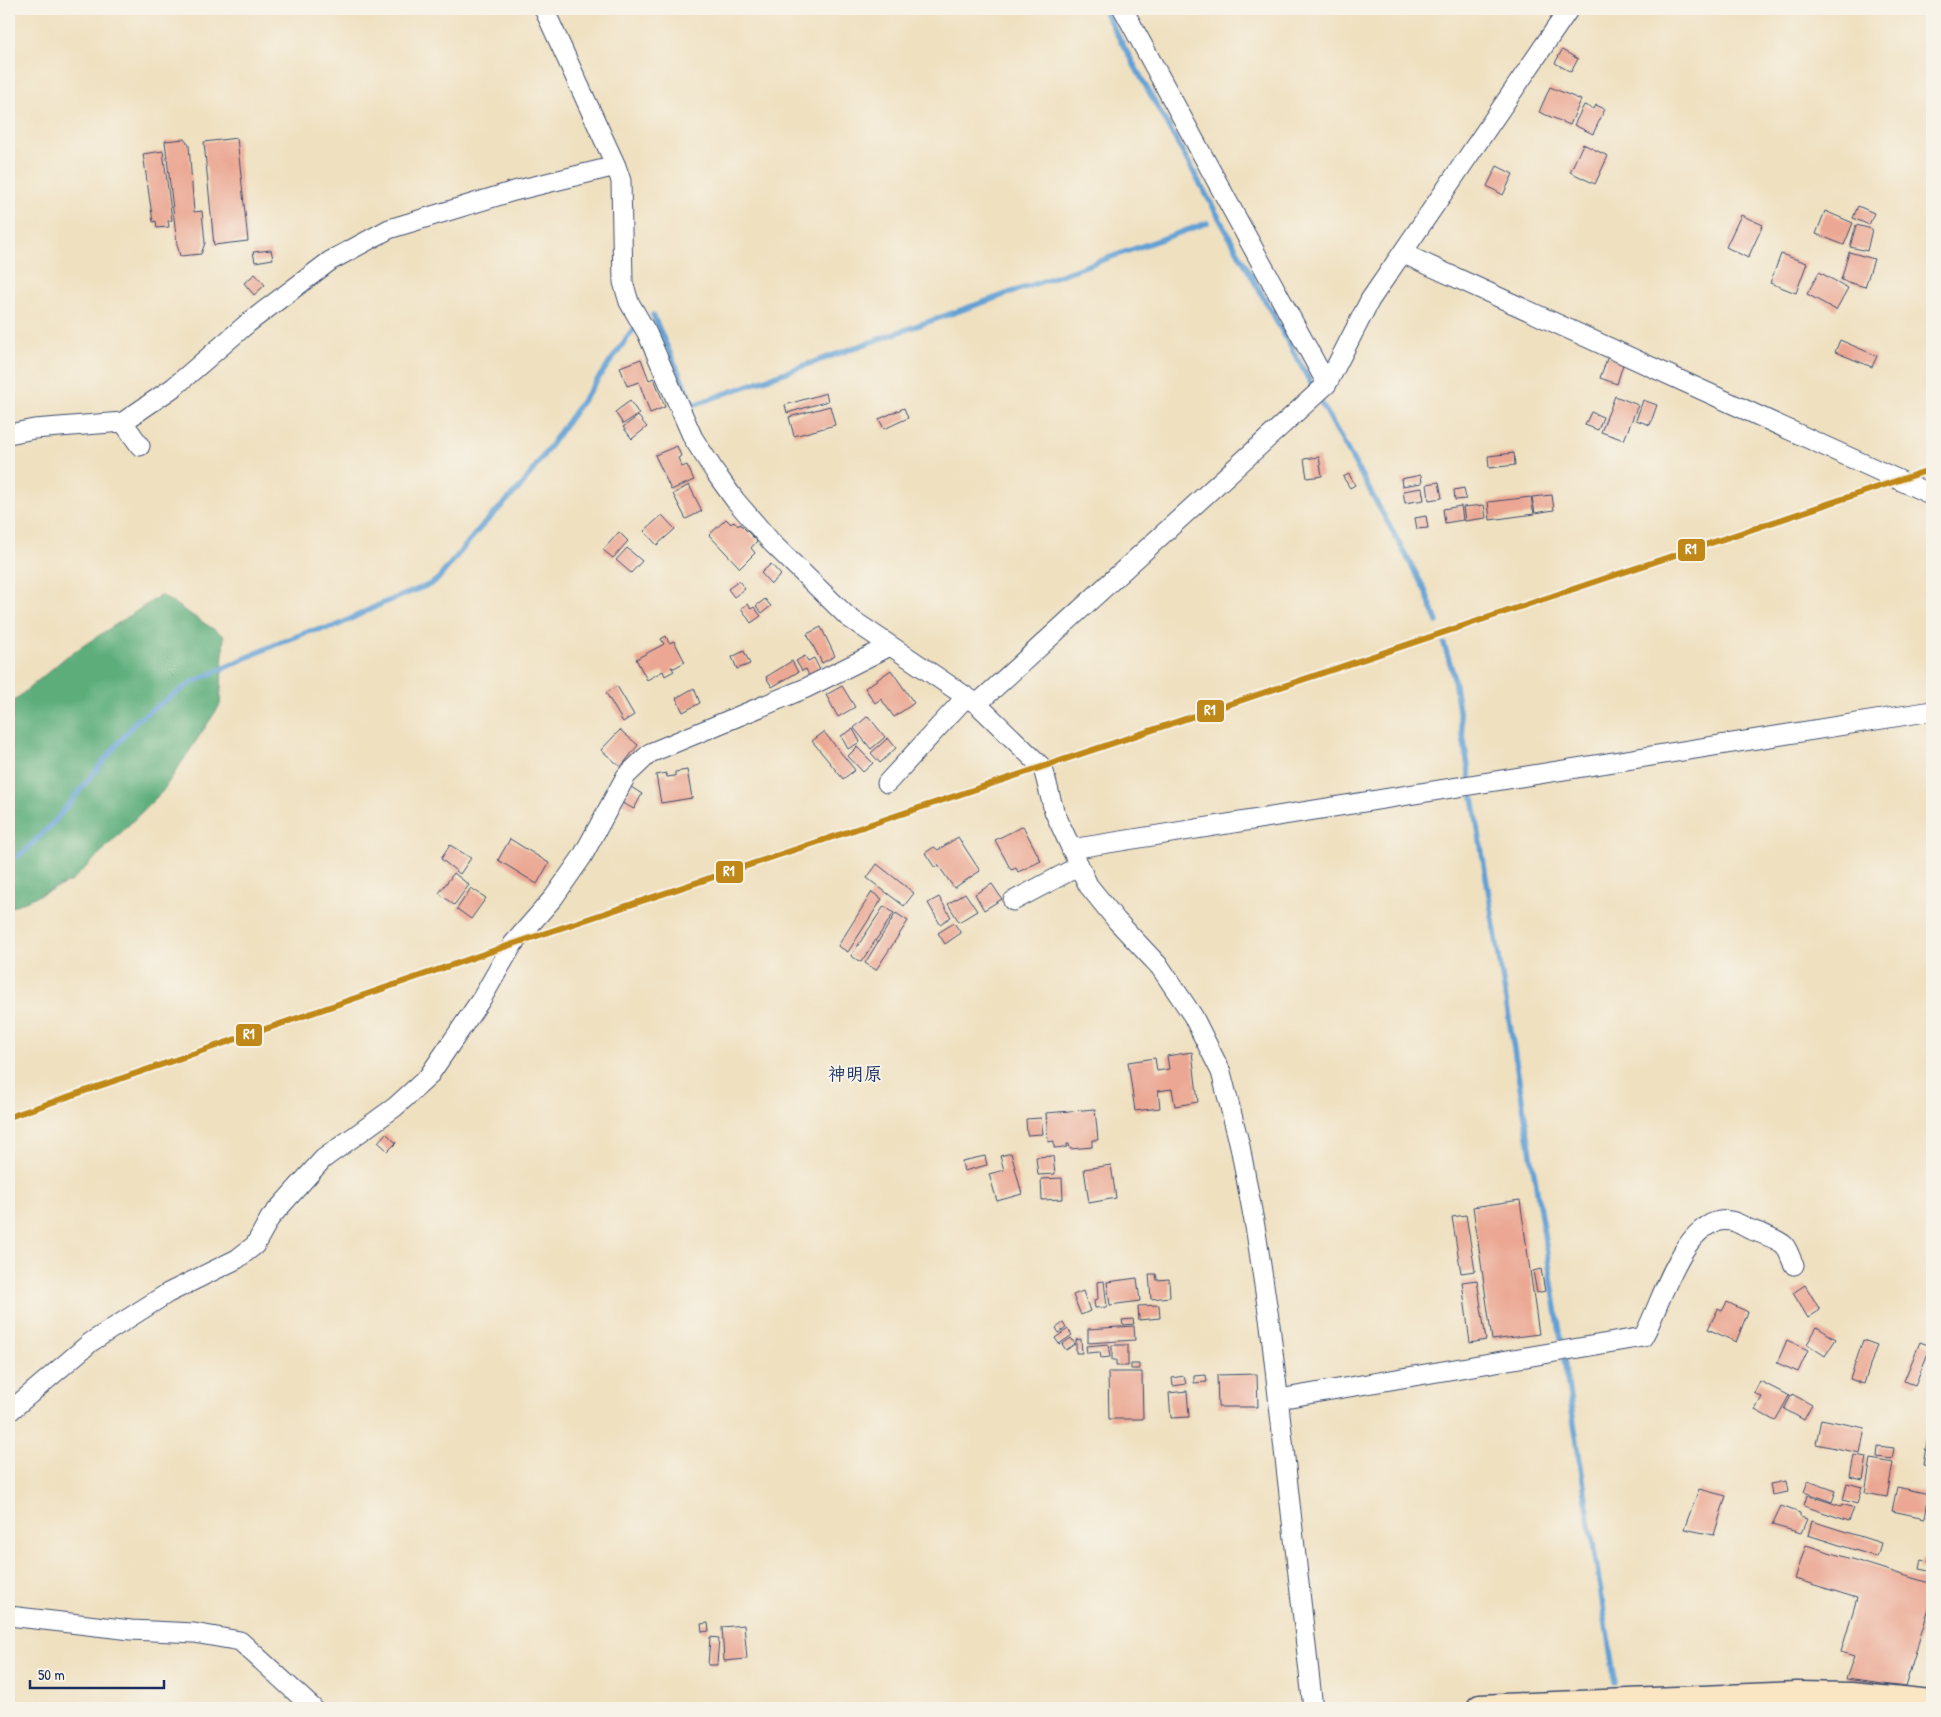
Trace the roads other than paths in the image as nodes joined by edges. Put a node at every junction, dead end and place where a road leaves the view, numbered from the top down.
1 (544, 9) edge
2 (1123, 9) edge
3 (1569, 9) edge
4 (616, 166) junction
5 (1402, 253) junction
6 (1327, 384) junction
7 (123, 422) junction
8 (9, 434) edge
9 (140, 446) dead end
10 (1932, 495) edge
11 (890, 646) junction
12 (971, 701) junction
13 (1932, 711) edge
14 (887, 783) dead end
15 (1071, 849) junction
16 (1079, 866) junction
17 (1013, 901) dead end
18 (1794, 1266) dead end
19 (1279, 1398) junction
20 (9, 1412) edge
21 (9, 1616) edge
22 (1932, 1704) edge
23 (313, 1708) edge
24 (1314, 1708) edge
25 (1480, 1708) edge

1 - 4 street
2 - 6 street
3 - 5 street
4 - 7 street
4 - 11 street
5 - 6 street
5 - 10 street
6 - 12 street
7 - 8 street
7 - 9 street
11 - 12 street
11 - 20 street
12 - 14 street
12 - 15 street
13 - 15 street
15 - 16 street
16 - 17 street
16 - 19 street
18 - 19 street
19 - 24 street
21 - 23 street
22 - 25 main road

